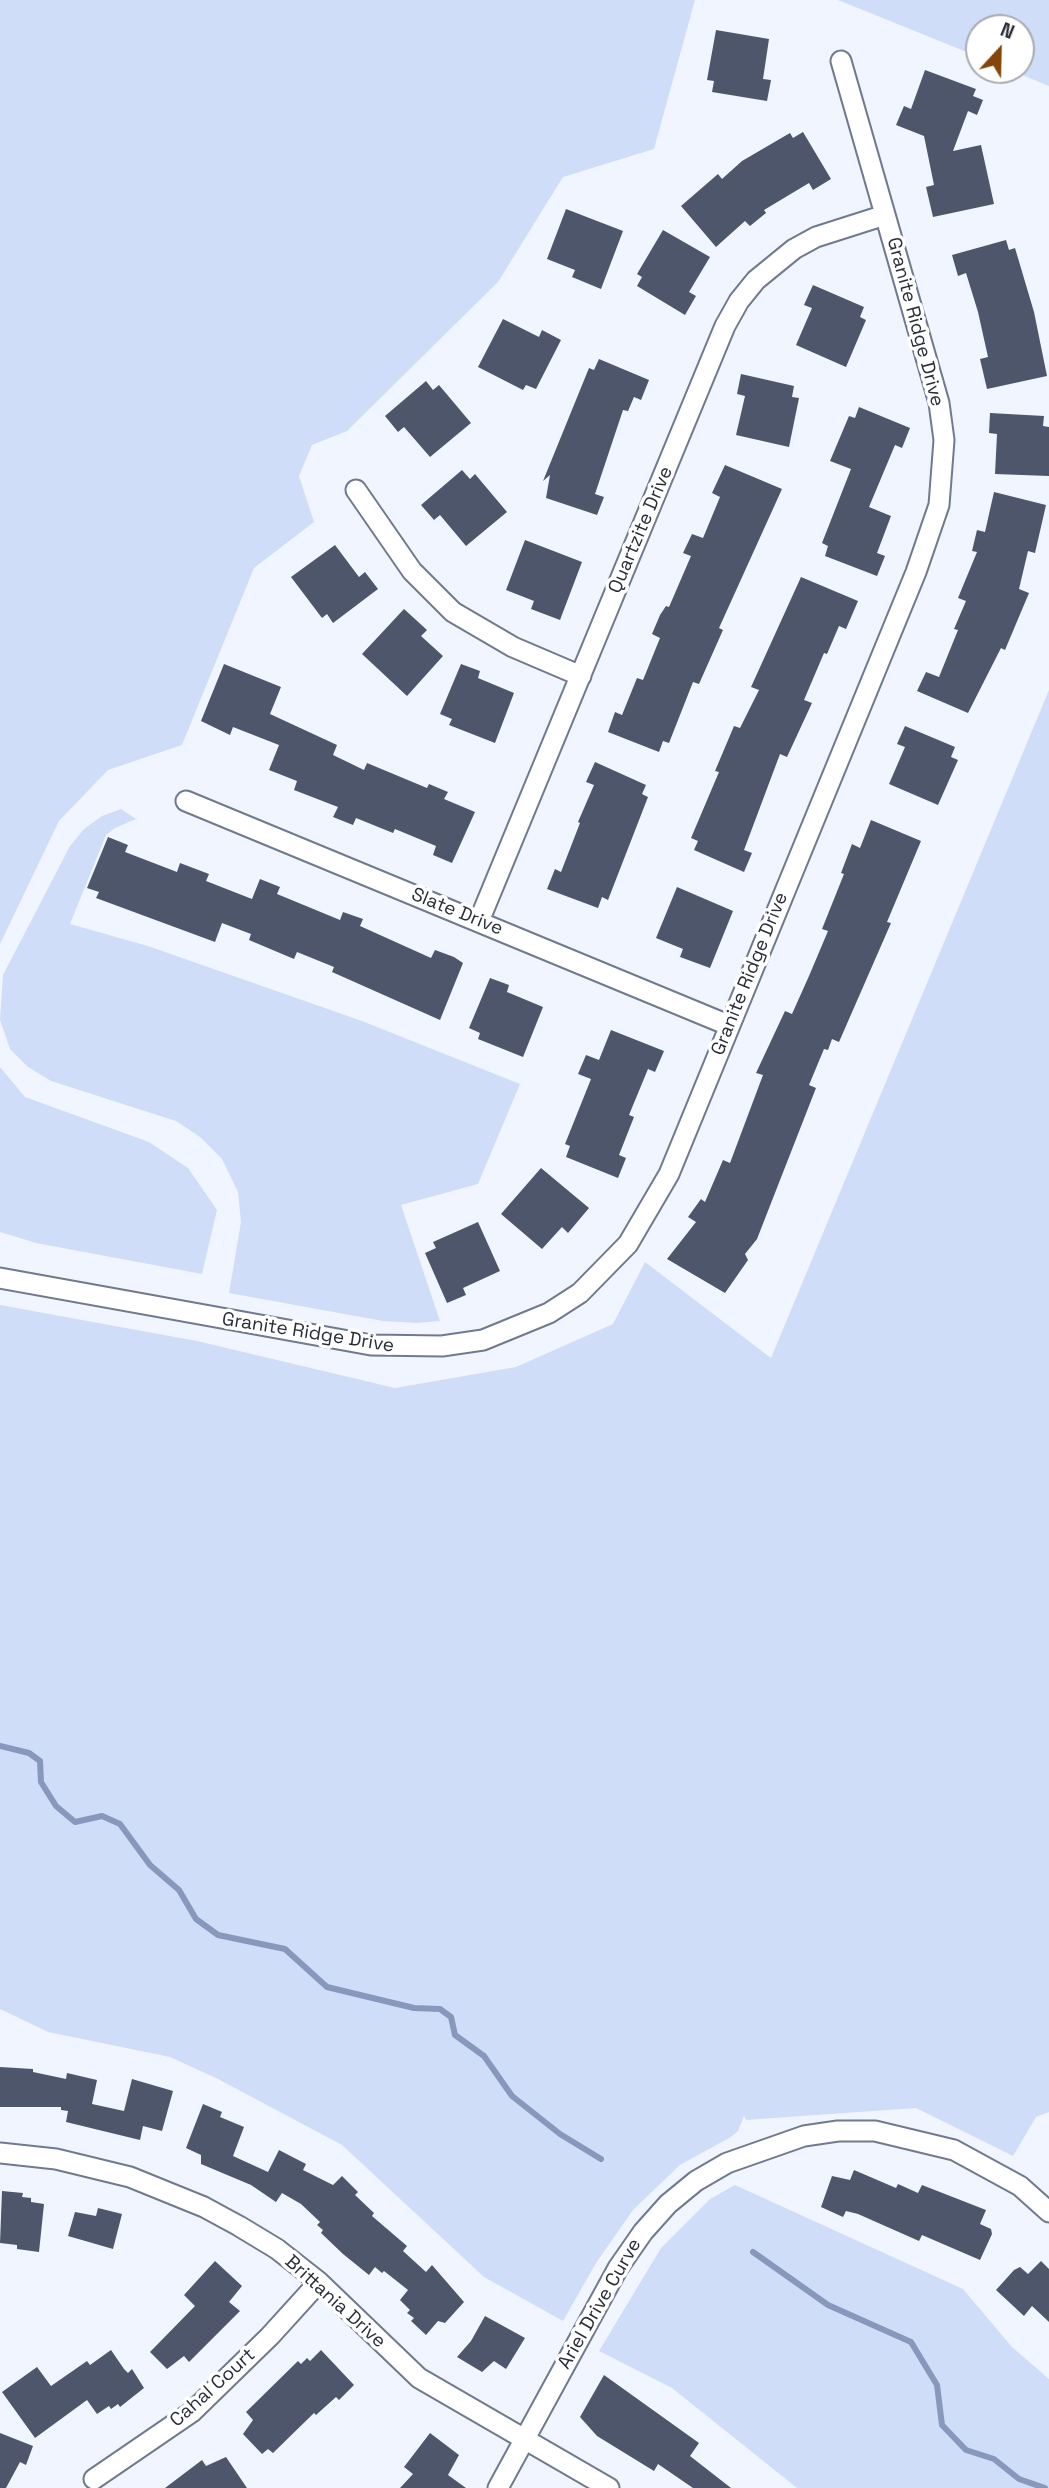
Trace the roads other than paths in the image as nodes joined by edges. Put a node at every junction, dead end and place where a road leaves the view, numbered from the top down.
1 (841, 61) dead end
2 (885, 215) junction
3 (356, 490) dead end
4 (581, 676) junction
5 (186, 801) dead end
6 (479, 921) junction
7 (729, 1025) junction
8 (0, 1278) edge
9 (0, 2153) edge
10 (1049, 2211) edge
11 (319, 2282) junction
12 (525, 2437) junction
13 (94, 2479) dead end
14 (498, 2488) edge
15 (609, 2488) edge

1 - 2 street, Granite Ridge Drive
2 - 4 street, Quartzite Drive
2 - 7 street, Granite Ridge Drive
3 - 4 street
4 - 6 street, Quartzite Drive
5 - 6 street, Slate Drive
6 - 7 street, Slate Drive
7 - 8 street, Granite Ridge Drive
9 - 11 street, Brittania Drive
10 - 12 street, Ariel Drive Curve
11 - 12 street, Brittania Drive
11 - 13 street, Cahal Court
12 - 14 street, Ariel Drive Curve
12 - 15 street, Brittania Drive

